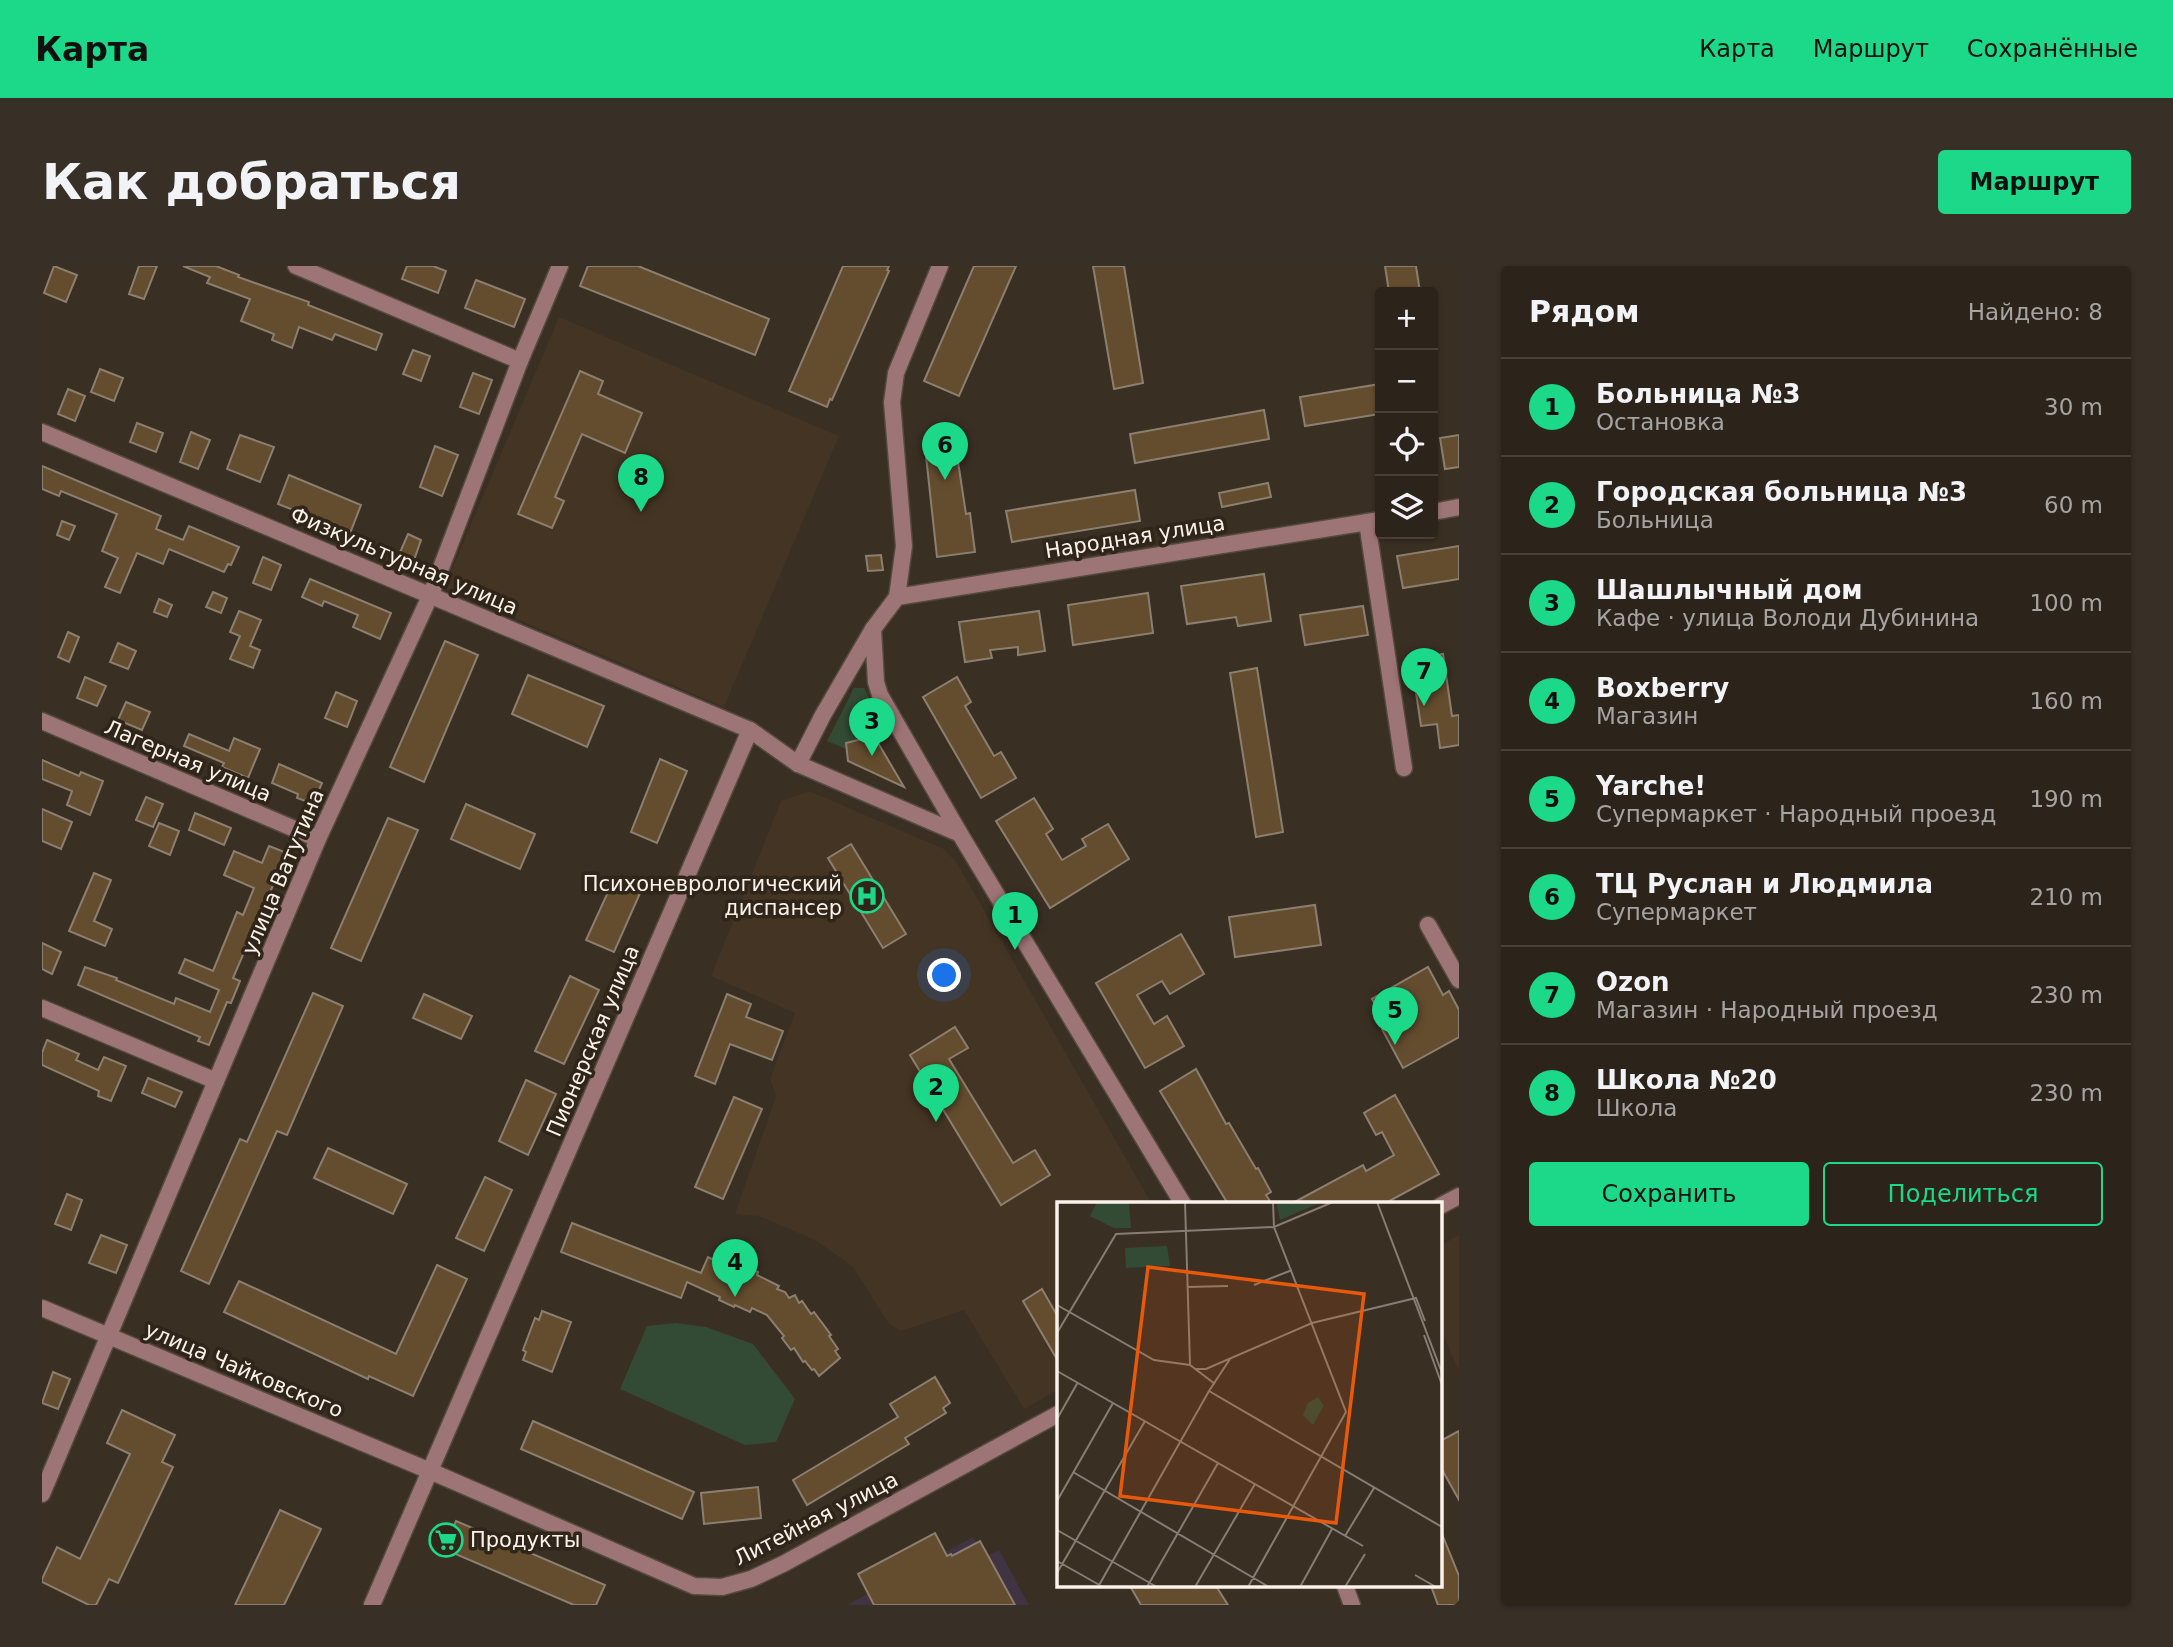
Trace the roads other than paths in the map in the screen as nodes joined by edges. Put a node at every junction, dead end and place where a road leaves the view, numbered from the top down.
1 (296, 266) edge
2 (560, 266) edge
3 (940, 266) edge
4 (520, 361) junction
5 (42, 432) edge
6 (1459, 508) edge
7 (1438, 511) edge
8 (1374, 521) edge
9 (431, 594) junction
10 (897, 597) junction
11 (873, 629) junction
12 (42, 721) edge
13 (750, 730) junction
14 (798, 764) junction
15 (1404, 768) dead end
16 (960, 834) junction
17 (318, 839) junction
18 (1429, 925) dead end
19 (1459, 980) edge
20 (42, 1008) edge
21 (216, 1081) junction
22 (1459, 1196) edge
23 (1182, 1202) edge
24 (1442, 1205) edge
25 (42, 1308) edge
26 (109, 1335) junction
27 (1057, 1415) edge
28 (430, 1471) junction
29 (42, 1494) edge
30 (1346, 1588) edge
31 (372, 1605) edge
32 (1352, 1605) edge

1 - 4 street
2 - 4 street, улица Ватутина
3 - 10 street
4 - 9 street, улица Ватутина
5 - 9 street, Физкультурная улица
6 - 7 street
8 - 10 street, Народная улица
8 - 15 street
9 - 13 street, Физкультурная улица
9 - 17 street, улица Ватутина
10 - 11 street
11 - 14 street
11 - 16 street
12 - 17 street, Лагерная улица
13 - 14 street
13 - 28 street, Пионерская улица
14 - 16 street
16 - 23 street
17 - 21 street, улица Ватутина
18 - 19 street
20 - 21 street
21 - 26 street, улица Ватутина
22 - 24 street
25 - 26 street, улица Чайковского
26 - 28 street, улица Чайковского
26 - 29 street, улица Ватутина
27 - 28 street, Литейная улица
28 - 31 street, Пионерская улица
30 - 32 street

